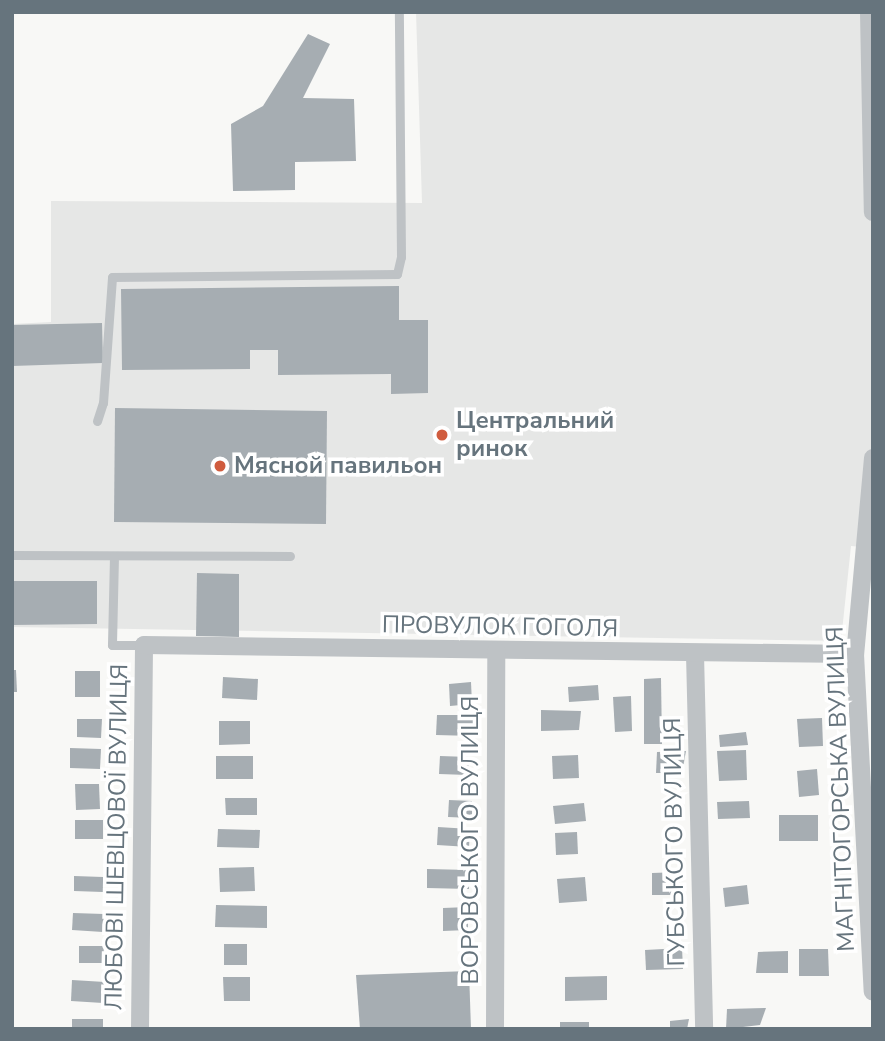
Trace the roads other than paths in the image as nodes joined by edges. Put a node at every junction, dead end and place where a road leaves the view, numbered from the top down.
1 (399, 12) edge
2 (869, 12) edge
3 (873, 212) edge
4 (97, 421) dead end
5 (873, 458) edge
6 (12, 555) edge
7 (114, 556) junction
8 (290, 556) dead end
9 (144, 645) junction
10 (496, 651) junction
11 (695, 654) junction
12 (855, 654) junction
13 (873, 992) edge
14 (140, 1029) edge
15 (495, 1029) edge
16 (704, 1029) edge

1 - 4 lane
2 - 3 street
5 - 12 street, МАГНІТОГОРСЬКА ВУЛИЦЯ
6 - 7 lane
7 - 8 lane
7 - 9 lane
9 - 10 street, ПРОВУЛОК ГОГОЛЯ
9 - 14 street, ЛЮБОВІ ШЕВЦОВОЇ ВУЛИЦЯ
10 - 11 street, ПРОВУЛОК ГОГОЛЯ
10 - 15 street, ВОРОВСЬКОГО ВУЛИЦЯ
11 - 12 street, ПРОВУЛОК ГОГОЛЯ
11 - 16 street, ГУБСЬКОГО ВУЛИЦЯ
12 - 13 street, МАГНІТОГОРСЬКА ВУЛИЦЯ

